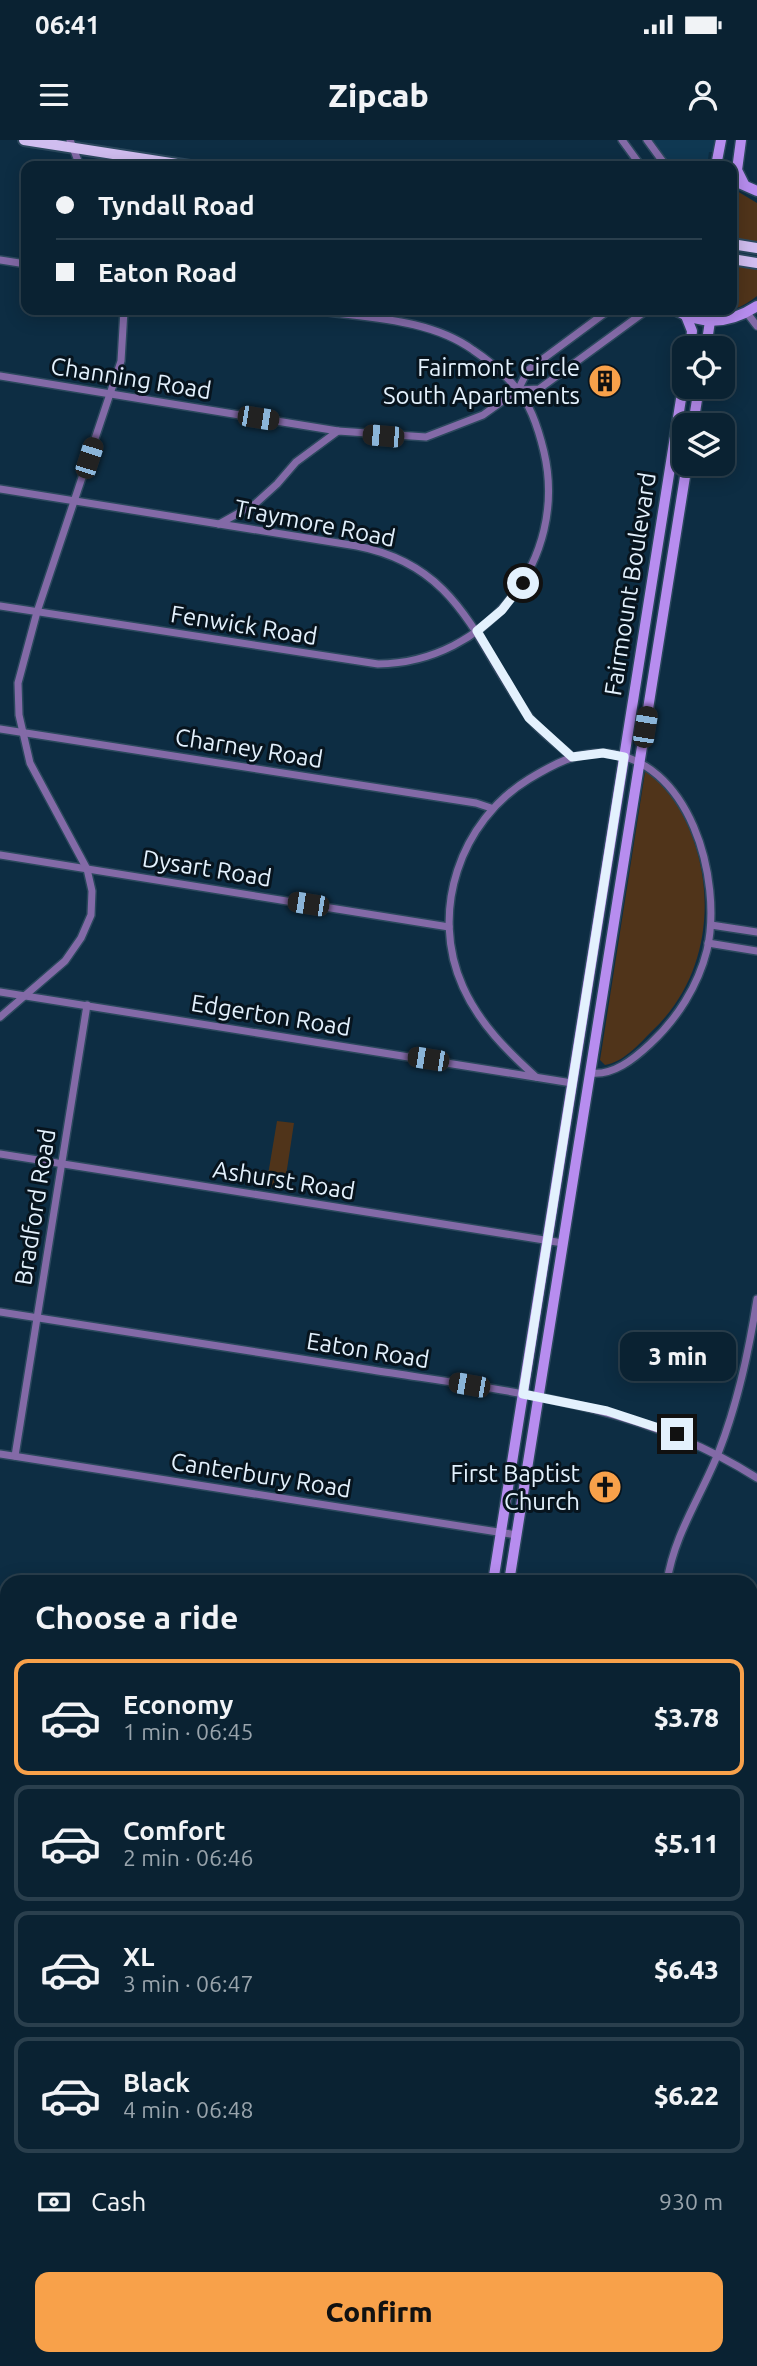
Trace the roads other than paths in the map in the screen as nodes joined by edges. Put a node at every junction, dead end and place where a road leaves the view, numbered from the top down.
1 (24, 140) edge
2 (622, 140) edge
3 (647, 140) edge
4 (721, 140) edge
5 (741, 140) edge
6 (73, 143) edge
7 (78, 161) edge
8 (165, 161) edge
9 (637, 161) edge
10 (662, 161) edge
11 (717, 161) edge
12 (737, 182) edge
13 (744, 184) junction
14 (757, 191) edge
15 (737, 245) edge
16 (757, 248) edge
17 (0, 260) edge
18 (737, 260) edge
19 (21, 263) edge
20 (757, 264) edge
21 (757, 306) edge
22 (747, 313) junction
23 (124, 315) edge
24 (345, 315) edge
25 (602, 315) edge
26 (640, 315) edge
27 (686, 316) joint
28 (710, 321) junction
29 (757, 326) edge
30 (691, 336) edge
31 (708, 336) edge
32 (0, 376) edge
33 (518, 390) junction
34 (110, 393) junction
35 (681, 399) edge
36 (338, 431) junction
37 (685, 476) edge
38 (0, 489) edge
39 (74, 501) junction
40 (219, 524) junction
41 (0, 606) edge
42 (37, 612) junction
43 (477, 631) junction
44 (0, 729) edge
45 (22, 732) junction
46 (572, 757) junction
47 (624, 757) junction
48 (639, 762) junction
49 (491, 808) junction
50 (0, 855) edge
51 (88, 869) junction
52 (711, 925) junction
53 (449, 927) junction
54 (757, 932) edge
55 (708, 943) junction
56 (757, 951) edge
57 (0, 992) edge
58 (22, 995) junction
59 (87, 1005) junction
60 (0, 1017) edge
61 (590, 1073) junction
62 (536, 1077) junction
63 (572, 1083) junction
64 (0, 1154) edge
65 (61, 1164) junction
66 (547, 1240) junction
67 (563, 1243) junction
68 (757, 1299) edge
69 (0, 1312) edge
70 (38, 1318) junction
71 (523, 1394) junction
72 (538, 1397) junction
73 (718, 1452) junction
74 (0, 1454) edge
75 (15, 1456) junction
76 (757, 1478) edge
77 (501, 1533) junction
78 (517, 1535) junction
79 (495, 1567) junction
80 (512, 1568) junction
81 (494, 1575) edge
82 (510, 1575) edge
83 (669, 1575) edge

1 - 6 main road
2 - 9 street
3 - 10 street
4 - 11 main road
5 - 13 main road
6 - 7 street
6 - 8 main road
12 - 13 main road
13 - 14 main road
15 - 16 main road
17 - 19 street
18 - 20 main road
21 - 22 main road
22 - 28 main road
22 - 29 street
23 - 34 street
24 - 33 street
25 - 33 street
26 - 33 street
27 - 28 main road
27 - 30 main road
28 - 31 main road
32 - 34 street, Channing Road
33 - 36 street, Channing Road
33 - 43 street, Fenwick Road
34 - 36 street, Channing Road
34 - 39 street
35 - 47 main road, Fairmount Boulevard
36 - 40 street
37 - 48 main road, Fairmount Boulevard
38 - 39 street, Traymore Road
39 - 40 street, Traymore Road
39 - 42 street
40 - 43 street, Traymore Road
41 - 42 street, Fenwick Road
42 - 43 street, Fenwick Road
42 - 45 street
43 - 46 street, Traymore Road
44 - 45 street, Charney Road
45 - 49 street, Charney Road
45 - 51 street
46 - 47 street
46 - 49 street
47 - 48 street
47 - 63 main road, Fairmount Boulevard
48 - 52 street
48 - 61 main road, Fairmount Boulevard
49 - 53 street
50 - 51 street, Dysart Road
51 - 53 street, Dysart Road
51 - 58 street
52 - 54 street
52 - 55 street
53 - 62 street
55 - 56 street
55 - 61 street
57 - 58 street, Edgerton Road
58 - 59 street, Edgerton Road
58 - 60 street
59 - 62 street, Edgerton Road
59 - 65 street, Bradford Road
61 - 67 main road, Fairmount Boulevard
62 - 63 street, Edgerton Road
63 - 66 main road, Fairmount Boulevard
64 - 65 street, Ashurst Road
65 - 66 street, Ashurst Road
65 - 70 street, Bradford Road
66 - 67 street, Ashurst Road
66 - 71 main road, Fairmount Boulevard
67 - 72 main road, Fairmount Boulevard
68 - 73 street
69 - 70 street, Eaton Road
70 - 71 street, Eaton Road
70 - 75 street, Bradford Road
71 - 72 street, Eaton Road
71 - 77 main road, Fairmount Boulevard
72 - 73 street, Eaton Road
72 - 78 main road, Fairmount Boulevard
73 - 76 street, Eaton Road
73 - 83 street
74 - 75 street, Canterbury Road
75 - 77 street, Canterbury Road
77 - 78 street, Canterbury Road
77 - 79 main road, Fairmount Boulevard
78 - 80 main road, Fairmount Boulevard
79 - 80 main road
79 - 81 main road, Fairmount Boulevard
80 - 82 main road, Fairmount Boulevard

